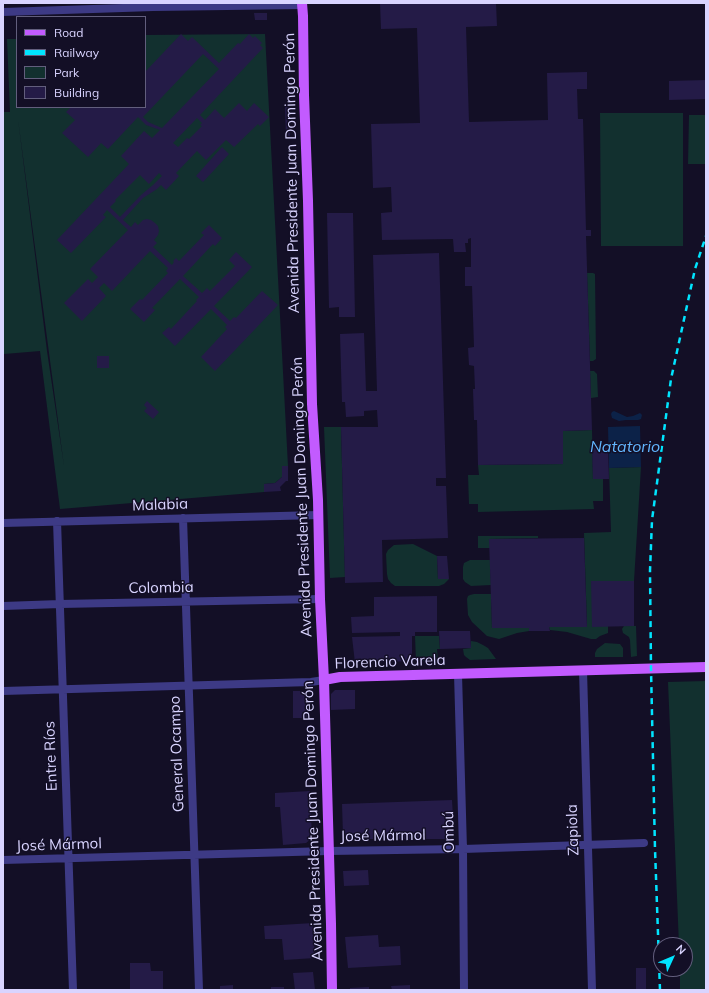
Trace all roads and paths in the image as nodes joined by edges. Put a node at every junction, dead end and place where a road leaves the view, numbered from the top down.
1 (302, 4) edge
2 (161, 5) edge
3 (34, 7) edge
4 (3, 12) edge
5 (318, 515) junction
6 (183, 518) junction
7 (57, 522) junction
8 (3, 523) edge
9 (320, 599) junction
10 (187, 602) junction
11 (60, 604) junction
12 (3, 606) edge
13 (706, 667) edge
14 (583, 670) junction
15 (458, 674) junction
16 (324, 680) junction
17 (189, 686) junction
18 (62, 690) junction
19 (3, 691) edge
20 (644, 843) dead end
21 (588, 845) junction
22 (464, 849) junction
23 (329, 851) junction
24 (194, 855) junction
25 (69, 858) junction
26 (3, 860) edge
27 (73, 990) edge
28 (199, 990) edge
29 (332, 990) edge
30 (464, 990) edge
31 (592, 990) edge

1 - 2 street
1 - 5 main road, Avenida Presidente Juan Domingo Perón
2 - 3 street
3 - 4 street
5 - 6 street, Malabia
5 - 9 main road, Avenida Presidente Juan Domingo Perón
6 - 7 street, Malabia
6 - 10 street, General Ocampo
7 - 8 street, Malabia
7 - 11 street, Entre Ríos
9 - 10 street, Colombia
9 - 16 main road, Avenida Presidente Juan Domingo Perón
10 - 11 street, Colombia
10 - 17 street, General Ocampo
11 - 12 street, Colombia
11 - 18 street, Entre Ríos
13 - 14 main road, Florencio Varela
14 - 15 main road, Florencio Varela
14 - 21 street, Zapiola
15 - 16 main road, Florencio Varela
15 - 22 street, Ombú
16 - 17 street, Florencio Varela
16 - 23 main road, Avenida Presidente Juan Domingo Perón
17 - 18 street, Florencio Varela
17 - 24 street, General Ocampo
18 - 19 street, Florencio Varela
18 - 25 street, Entre Ríos
20 - 21 street, José Mármol
21 - 22 street, José Mármol
21 - 31 street, Zapiola
22 - 23 street, José Mármol
22 - 30 street, Ombú
23 - 24 street, José Mármol
23 - 29 main road, Avenida Presidente Juan Domingo Perón
24 - 25 street, José Mármol
24 - 28 street, General Ocampo
25 - 26 street, José Mármol
25 - 27 street, Entre Ríos

